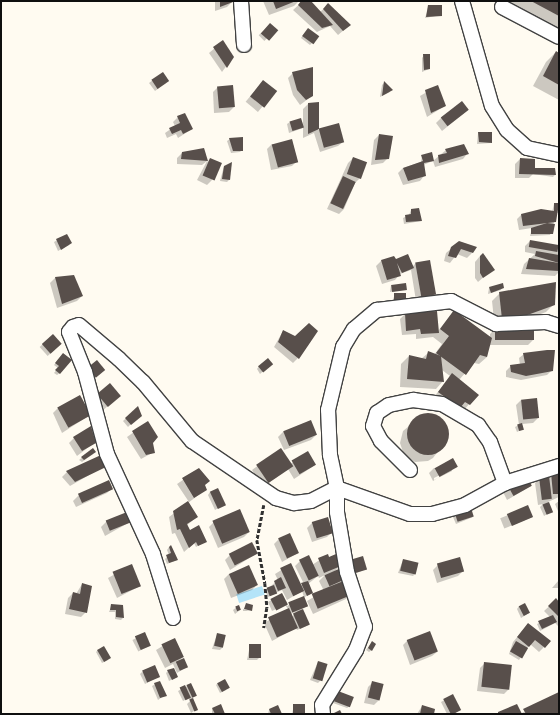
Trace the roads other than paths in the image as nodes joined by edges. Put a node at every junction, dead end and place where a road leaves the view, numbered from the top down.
1 (241, 1) edge
2 (462, 1) edge
3 (502, 7) dead end
4 (559, 37) edge
5 (244, 45) dead end
6 (559, 155) edge
7 (559, 326) edge
8 (559, 466) edge
9 (410, 470) dead end
10 (505, 483) junction
11 (337, 488) junction
12 (173, 618) dead end
13 (323, 714) edge

1 - 5 street
2 - 6 street
3 - 4 street
7 - 11 street
8 - 10 street
9 - 10 street
10 - 11 street
11 - 12 street
11 - 13 street

